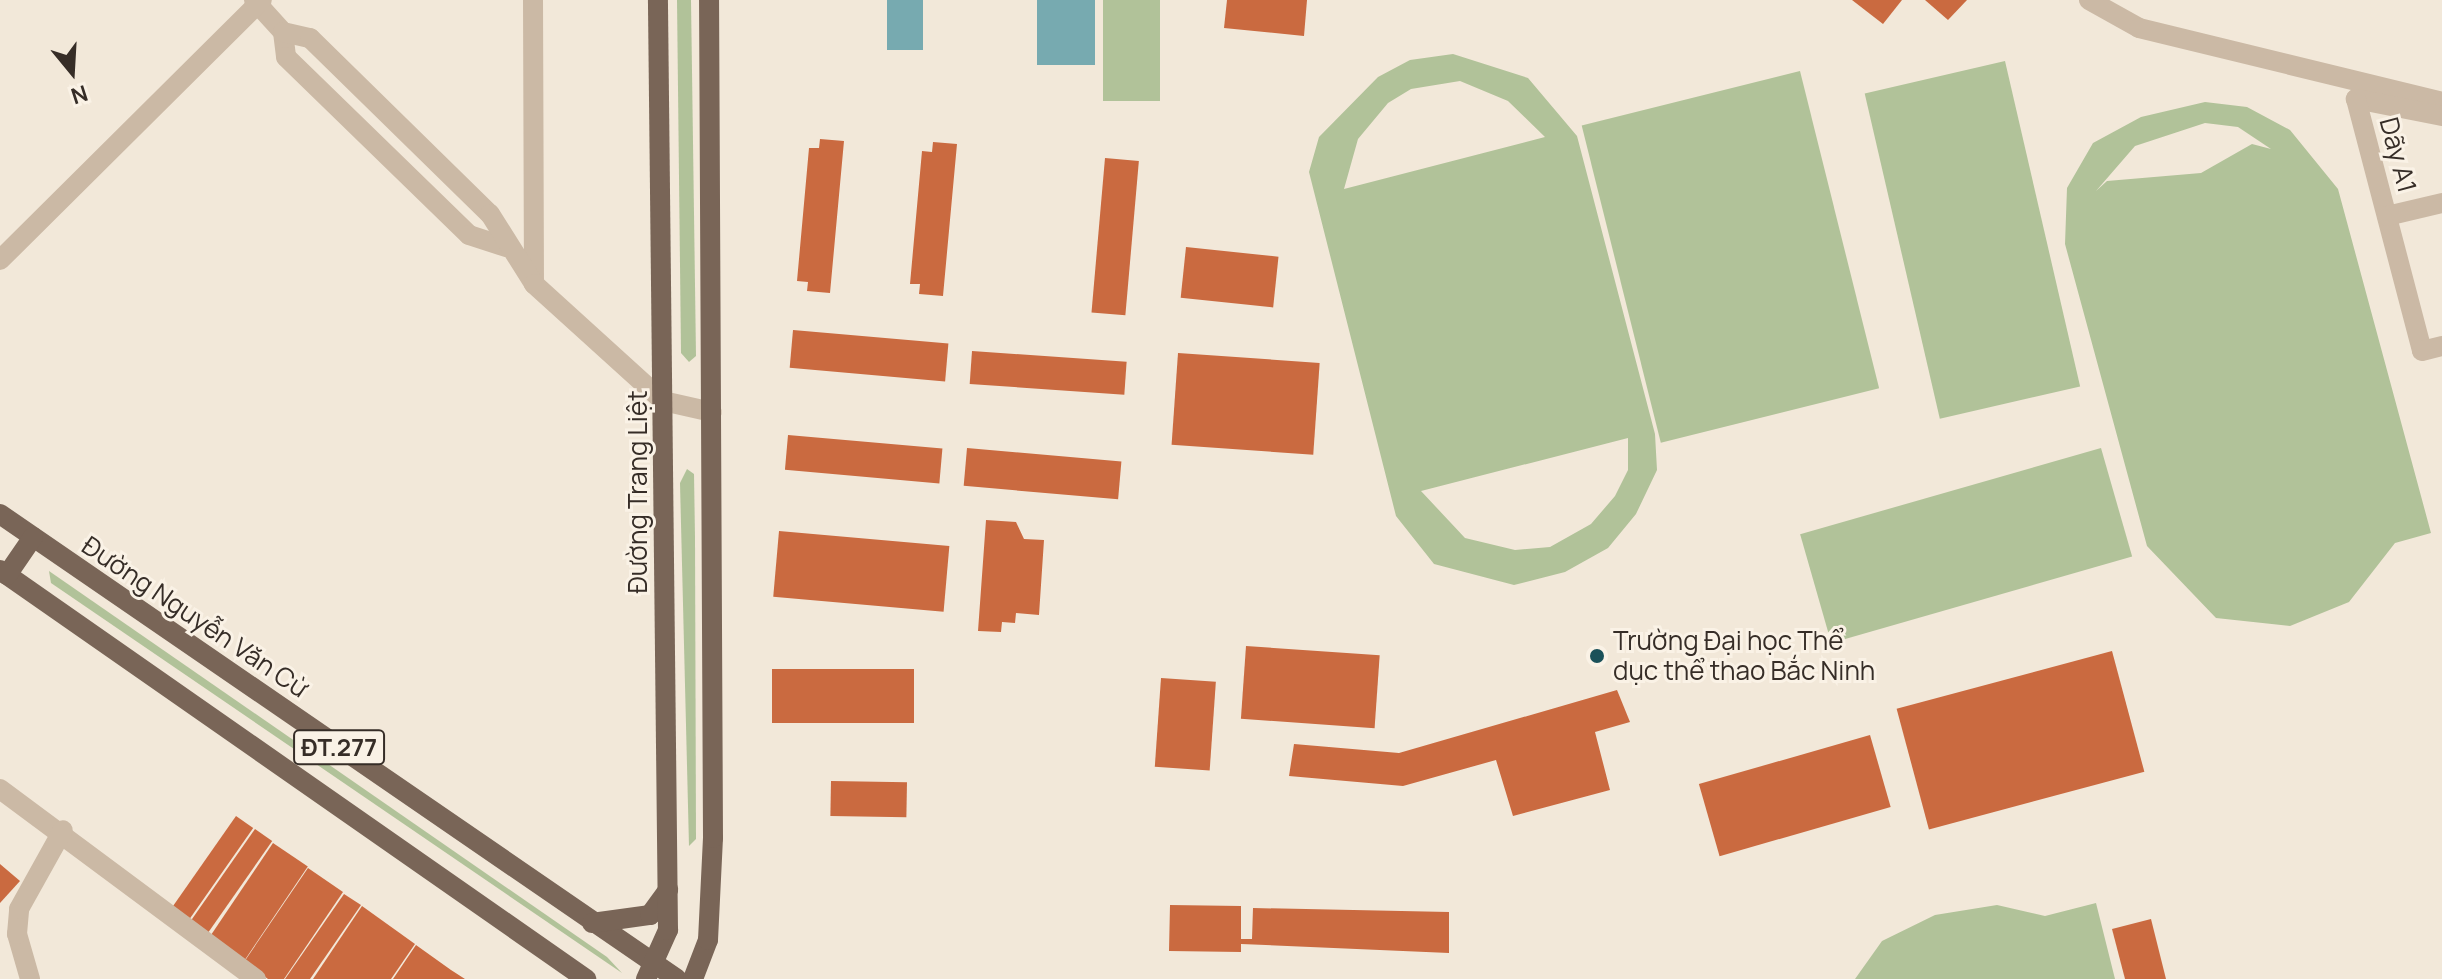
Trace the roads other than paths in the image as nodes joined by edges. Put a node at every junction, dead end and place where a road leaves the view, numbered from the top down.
1 (533, 0) edge
2 (658, 0) edge
3 (709, 0) edge
4 (2089, 0) edge
5 (258, 1) edge
6 (283, 32) junction
7 (2442, 102) edge
8 (2442, 116) edge
9 (2442, 203) edge
10 (2387, 216) junction
11 (506, 247) junction
12 (0, 260) edge
13 (534, 284) junction
14 (2432, 348) edge
15 (663, 401) junction
16 (712, 412) junction
17 (0, 514) edge
18 (33, 537) junction
19 (3, 572) edge
20 (0, 789) edge
21 (63, 830) junction
22 (668, 890) junction
23 (591, 922) junction
24 (650, 974) edge
25 (30, 979) edge
26 (256, 979) edge
27 (586, 979) edge
28 (677, 979) edge
29 (693, 979) edge

1 - 13 street
2 - 15 main road, Đường Trang Liệt
3 - 16 main road
4 - 7 street
5 - 6 street
5 - 12 street
6 - 11 street
6 - 11 street
8 - 10 street, Dãy A1
9 - 10 street
10 - 14 street
11 - 13 street
13 - 15 street
15 - 16 street
15 - 22 main road, Đường Trang Liệt
16 - 29 main road
17 - 18 main road, Đường Nguyễn Văn Cừ / ĐT.277
18 - 19 main road
18 - 23 main road, Đường Nguyễn Văn Cừ / ĐT.277
19 - 27 main road, ĐT.277
20 - 21 street
21 - 25 street
21 - 26 street
22 - 23 main road
22 - 24 main road, Đường Trang Liệt
23 - 24 main road, Đường Nguyễn Văn Cừ / ĐT.277
24 - 28 main road, Đường Nguyễn Văn Cừ / ĐT.277

